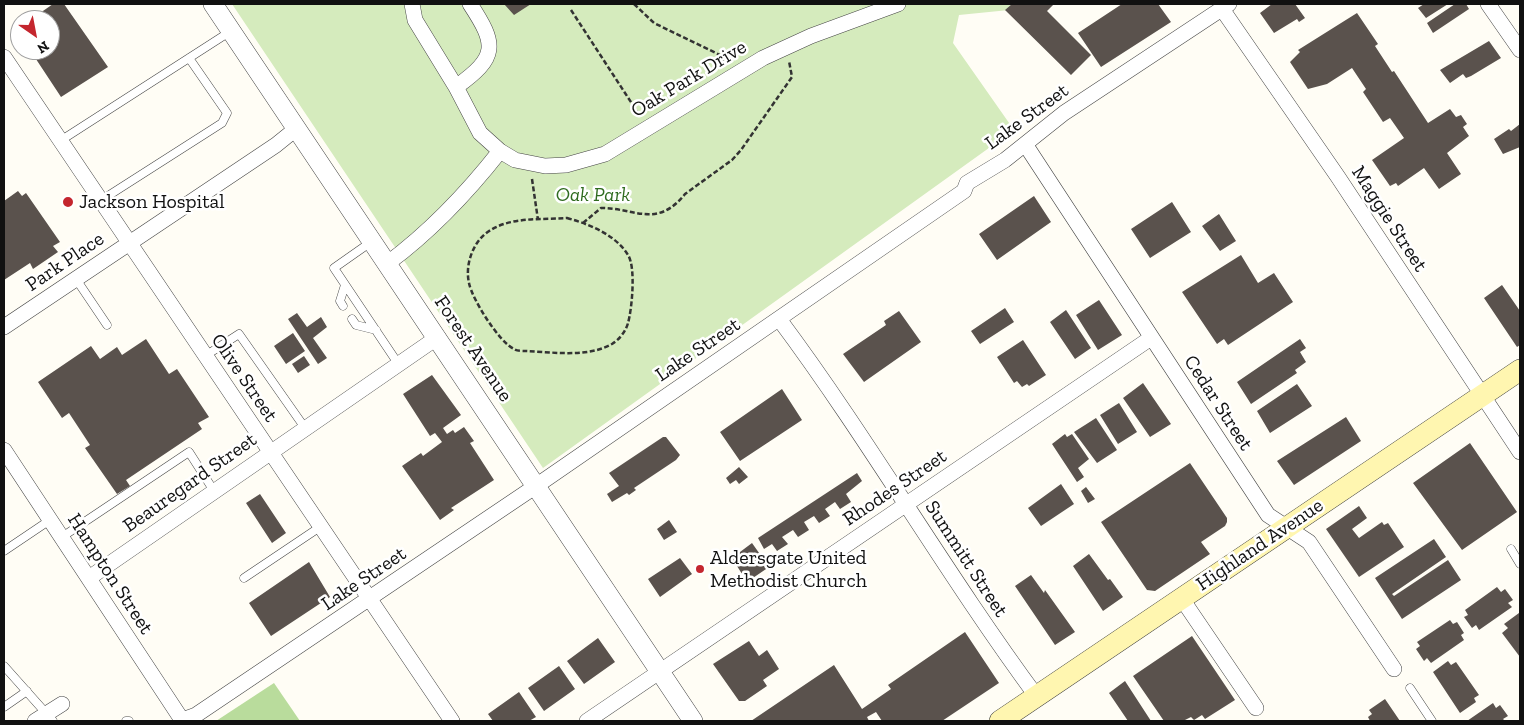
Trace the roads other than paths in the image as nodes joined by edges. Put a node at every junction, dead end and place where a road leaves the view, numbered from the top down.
1 (213, 4) edge
2 (412, 4) edge
3 (470, 4) edge
4 (898, 4) edge
5 (1488, 4) edge
6 (1226, 6) edge
7 (231, 31) junction
8 (1520, 50) edge
9 (4, 57) edge
10 (189, 58) junction
11 (456, 87) junction
12 (297, 128) junction
13 (60, 141) junction
14 (1025, 144) junction
15 (500, 151) junction
16 (100, 201) junction
17 (373, 241) junction
18 (129, 244) junction
19 (388, 263) junction
20 (76, 279) junction
21 (346, 285) junction
22 (343, 306) dead end
23 (352, 319) dead end
24 (779, 319) junction
25 (107, 325) dead end
26 (4, 327) edge
27 (376, 330) junction
28 (438, 337) junction
29 (1151, 338) junction
30 (204, 356) junction
31 (399, 365) junction
32 (1520, 370) edge
33 (1482, 396) junction
34 (305, 428) junction
35 (4, 450) edge
36 (269, 452) junction
37 (1520, 452) edge
38 (536, 486) junction
39 (214, 491) junction
40 (906, 504) junction
41 (50, 520) junction
42 (320, 527) junction
43 (1287, 528) junction
44 (62, 537) junction
45 (1511, 549) dead end
46 (4, 551) edge
47 (1520, 564) edge
48 (89, 578) junction
49 (244, 578) dead end
50 (370, 599) junction
51 (1182, 599) junction
52 (4, 666) edge
53 (1394, 669) dead end
54 (661, 672) junction
55 (1410, 688) dead end
56 (27, 691) junction
57 (1037, 697) junction
58 (62, 704) dead end
59 (4, 707) edge
60 (1256, 708) dead end
61 (45, 718) edge
62 (1010, 719) edge
63 (182, 720) joint
64 (452, 721) edge
65 (586, 721) edge
66 (693, 721) edge
67 (1432, 721) edge

1 - 7 street, Forest Avenue
2 - 11 street, Oak Park Drive
3 - 11 street
4 - 15 street, Oak Park Drive
5 - 8 street
6 - 14 street, Lake Street
6 - 33 street, Maggie Street
7 - 10 lane
7 - 12 street, Forest Avenue
9 - 13 street, Olive Street
10 - 13 lane
10 - 16 lane
11 - 15 street, Oak Park Drive
12 - 17 street, Forest Avenue
12 - 18 street, Park Place
13 - 16 street, Olive Street
14 - 24 street, Lake Street
14 - 29 street, Cedar Street
15 - 19 street
16 - 18 street, Olive Street
17 - 19 street, Forest Avenue
17 - 21 lane
18 - 20 street, Park Place
18 - 30 street, Olive Street
19 - 28 street, Forest Avenue
20 - 25 lane
20 - 26 street, Park Place
21 - 22 lane
21 - 27 lane
23 - 27 lane
24 - 38 street, Lake Street
24 - 40 street, Summitt Street
27 - 31 lane
28 - 31 street, Beauregard Street
28 - 38 street, Forest Avenue
29 - 40 street, Rhodes Street
29 - 43 street, Cedar Street
30 - 34 lane
30 - 36 street, Olive Street
31 - 34 street, Beauregard Street
32 - 33 main road, Highland Avenue
33 - 37 street, Maggie Street
33 - 43 main road, Highland Avenue
34 - 36 street, Beauregard Street
35 - 41 street, Hampton Street
36 - 39 street, Beauregard Street
36 - 42 street, Olive Street
38 - 50 street, Lake Street
38 - 54 street, Forest Avenue
39 - 44 lane
39 - 48 street, Beauregard Street
40 - 54 street, Rhodes Street
40 - 57 street, Summitt Street
41 - 44 street, Hampton Street
41 - 46 lane
42 - 49 lane
42 - 50 street, Olive Street
43 - 51 main road, Highland Avenue
43 - 53 street, Cedar Street
44 - 48 street, Hampton Street
45 - 47 lane
48 - 63 street, Hampton Street
50 - 63 street, Lake Street
50 - 64 street, Olive Street
51 - 57 main road, Highland Avenue
51 - 60 street
52 - 56 lane
54 - 65 street, Rhodes Street
54 - 66 street, Forest Avenue
55 - 67 lane
56 - 59 lane
56 - 61 lane
57 - 62 main road, Highland Avenue
58 - 61 street

